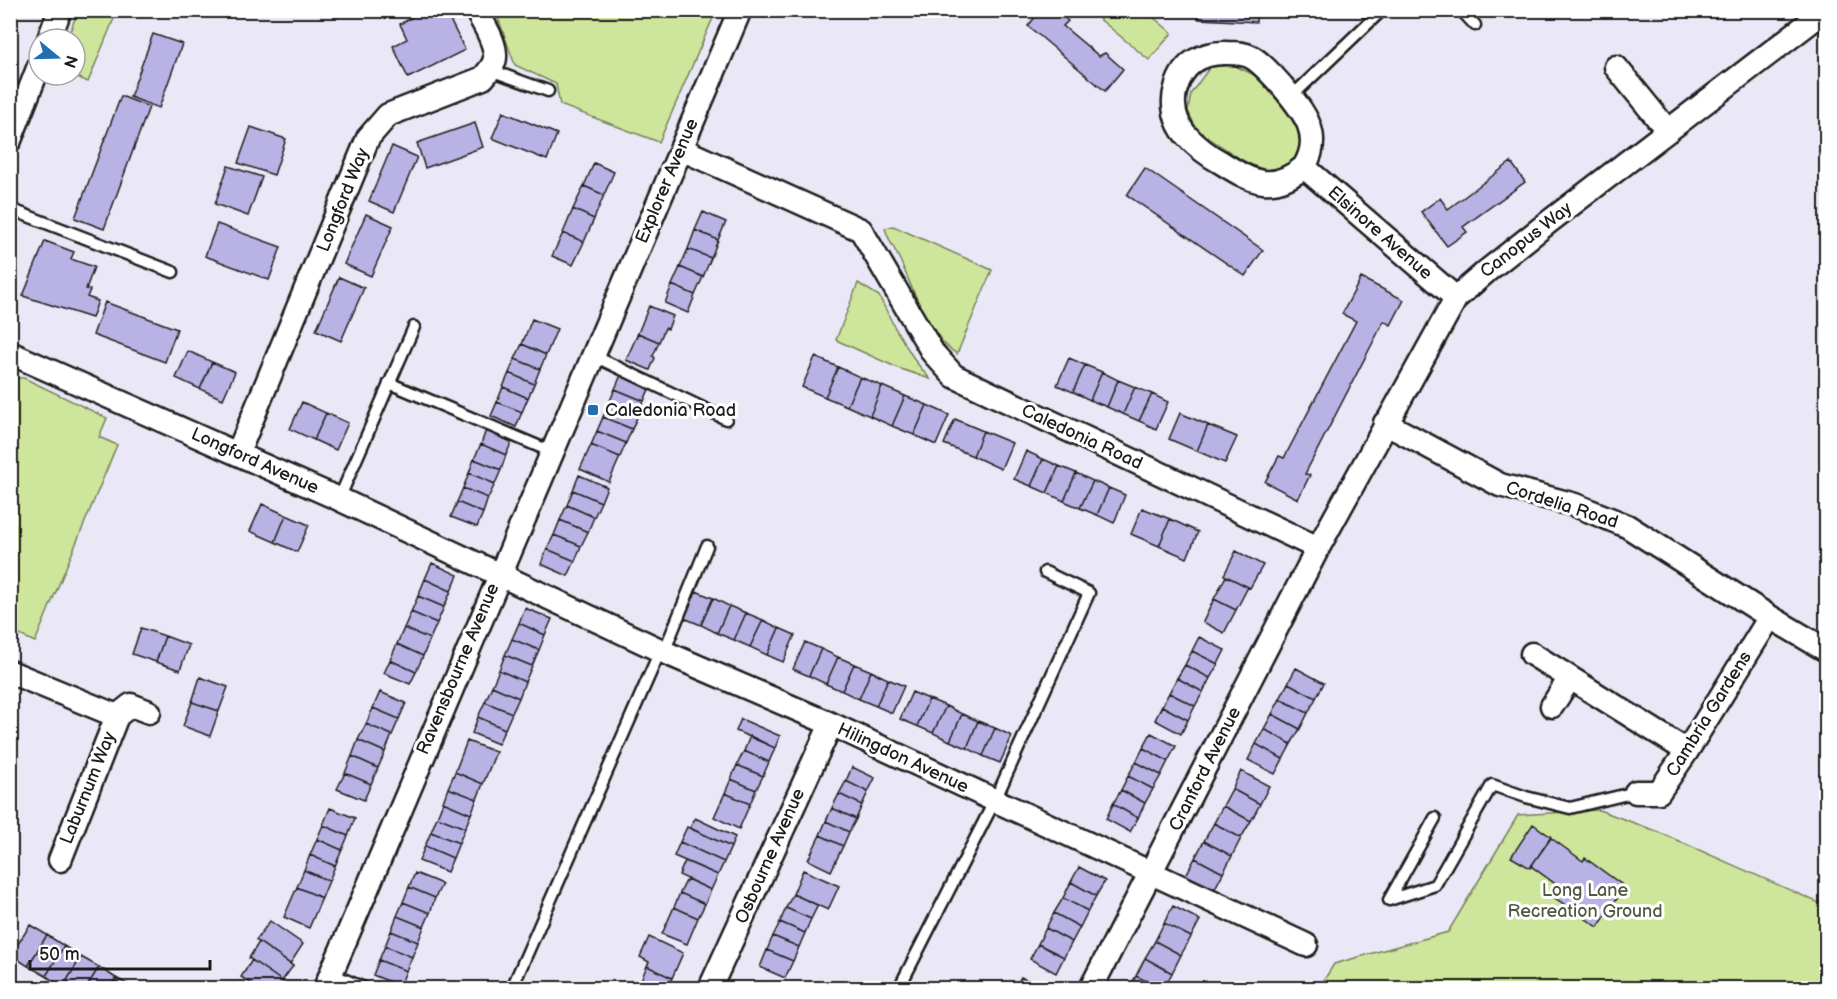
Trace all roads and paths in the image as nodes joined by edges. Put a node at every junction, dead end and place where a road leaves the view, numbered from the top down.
1 (60, 10) edge
2 (476, 10) edge
3 (740, 10) edge
4 (1382, 10) edge
5 (1461, 10) edge
6 (1826, 10) edge
7 (1475, 25) dead end
8 (54, 27) edge
9 (1616, 67) dead end
10 (490, 70) junction
11 (31, 87) edge
12 (548, 91) dead end
13 (1292, 97) junction
14 (1668, 131) junction
15 (10, 140) edge
16 (681, 149) junction
17 (1304, 167) junction
18 (10, 209) edge
19 (173, 272) dead end
20 (1456, 298) junction
21 (414, 327) dead end
22 (10, 353) edge
23 (595, 354) junction
24 (389, 382) junction
25 (726, 419) dead end
26 (1386, 423) junction
27 (552, 452) junction
28 (238, 453) junction
29 (339, 499) junction
30 (707, 546) dead end
31 (1318, 548) junction
32 (1045, 572) dead end
33 (498, 574) junction
34 (1770, 617) junction
35 (1827, 650) edge
36 (662, 651) junction
37 (1532, 654) dead end
38 (10, 672) edge
39 (1570, 678) junction
40 (1552, 706) dead end
41 (149, 712) dead end
42 (117, 716) junction
43 (831, 724) junction
44 (1687, 751) junction
45 (1636, 792) joint
46 (995, 800) junction
47 (1435, 818) dead end
48 (60, 860) dead end
49 (1151, 873) junction
50 (1306, 945) dead end
51 (329, 981) edge
52 (364, 988) edge
53 (513, 988) edge
54 (710, 988) edge
55 (899, 988) edge
56 (1091, 988) edge

1 - 8 street
2 - 10 street
3 - 16 street, Explorer Avenue
4 - 13 lane
5 - 7 lane
6 - 14 street, Canopus Way
9 - 14 street
10 - 12 lane
10 - 28 street, Longford Way
11 - 15 street
13 - 17 street
13 - 17 street
14 - 20 street, Canopus Way
16 - 23 street, Explorer Avenue
16 - 31 street, Caledonia Road
17 - 20 street, Elsinore Avenue
18 - 19 lane
20 - 26 street, Canopus Way
21 - 24 lane
22 - 28 street, Longford Avenue
23 - 25 lane
23 - 27 street, Ravensbourne Avenue
24 - 27 lane
24 - 29 lane
26 - 31 street, Canopus Way
26 - 34 street, Cordelia Road
27 - 33 street, Ravensbourne Avenue
28 - 29 street, Longford Avenue
29 - 33 street, Longford Avenue
30 - 36 lane
31 - 49 street, Cranford Avenue
32 - 46 lane
33 - 36 street, Hilingdon Avenue
33 - 51 street, Ravensbourne Avenue
34 - 35 street, Cordelia Road
34 - 44 street, Cambria Gardens
36 - 43 street, Hilingdon Avenue
36 - 53 lane
37 - 39 street
38 - 42 street, Laburnum Way
39 - 40 street
39 - 44 street
41 - 42 street, Laburnum Way
42 - 48 street, Laburnum Way
43 - 46 street, Hilingdon Avenue
43 - 54 street, Osbourne Avenue
44 - 45 street, Cambria Gardens
45 - 47 lane
46 - 49 street, Hilingdon Avenue
46 - 55 lane
49 - 50 street, Hilingdon Avenue
49 - 56 street, Cranford Avenue
51 - 52 lane

